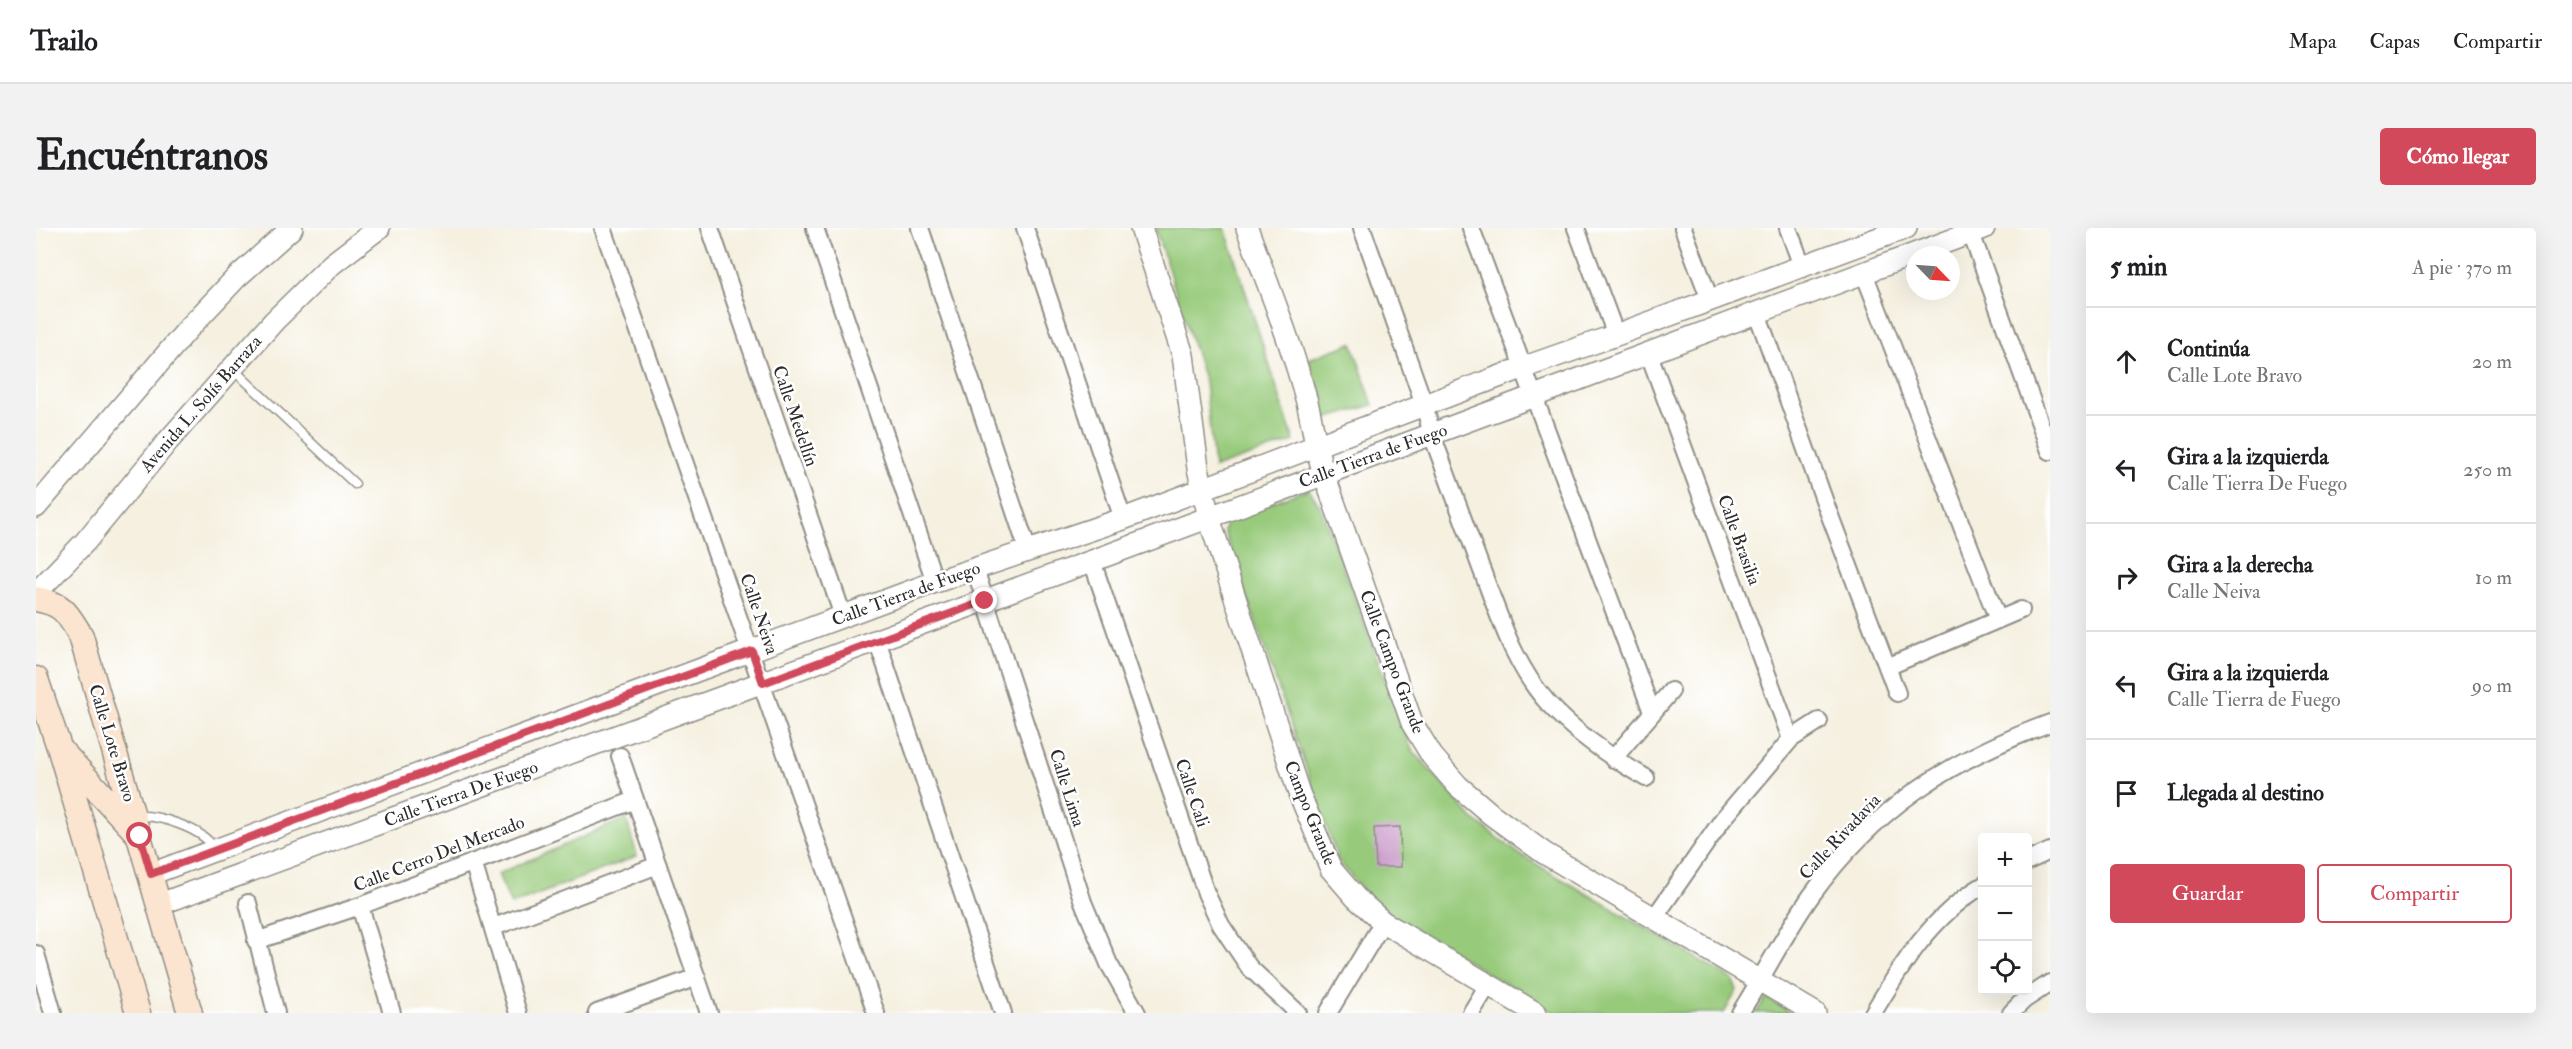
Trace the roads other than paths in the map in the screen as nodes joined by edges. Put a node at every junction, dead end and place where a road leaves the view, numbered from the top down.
1 (292, 228) edge
2 (379, 228) edge
3 (603, 228) edge
4 (710, 228) edge
5 (815, 228) edge
6 (920, 228) edge
7 (1025, 228) edge
8 (1141, 228) edge
9 (1247, 228) edge
10 (1362, 228) edge
11 (1471, 228) edge
12 (1576, 228) edge
13 (1683, 228) edge
14 (1788, 228) edge
15 (1899, 229) edge
16 (1977, 230) edge
17 (1935, 246) edge
18 (1906, 257) joint
19 (1802, 266) junction
20 (1864, 273) junction
21 (1710, 300) junction
22 (1757, 313) junction
23 (1616, 335) junction
24 (1649, 354) junction
25 (232, 368) junction
26 (1522, 368) junction
27 (1532, 396) junction
28 (1424, 404) junction
29 (1432, 435) junction
30 (1315, 445) junction
31 (2050, 451) edge
32 (1324, 474) junction
33 (355, 484) dead end
34 (1202, 489) junction
35 (36, 507) edge
36 (1209, 518) junction
37 (1123, 519) junction
38 (1028, 551) junction
39 (1092, 561) junction
40 (975, 569) junction
41 (935, 582) junction
42 (36, 593) edge
43 (36, 599) edge
44 (985, 601) junction
45 (2021, 610) dead end
46 (843, 616) junction
47 (1998, 620) junction
48 (877, 640) junction
49 (752, 651) junction
50 (1887, 667) junction
51 (36, 679) edge
52 (763, 683) junction
53 (1671, 691) dead end
54 (1897, 693) dead end
55 (1652, 712) junction
56 (43, 716) edge
57 (1818, 721) dead end
58 (2050, 723) edge
59 (1791, 739) junction
60 (60, 750) junction
61 (620, 756) dead end
62 (1613, 759) junction
63 (1646, 778) dead end
64 (635, 800) junction
65 (137, 826) junction
66 (215, 850) junction
67 (2050, 851) edge
68 (2032, 859) edge
69 (473, 862) junction
70 (658, 865) junction
71 (151, 874) junction
72 (1982, 887) edge
73 (248, 903) dead end
74 (160, 904) junction
75 (360, 906) junction
76 (1654, 918) junction
77 (1383, 922) junction
78 (494, 927) junction
79 (256, 941) junction
80 (36, 954) edge
81 (696, 977) junction
82 (1760, 981) junction
83 (2050, 983) edge
84 (1488, 985) junction
85 (52, 1013) edge
86 (138, 1013) edge
87 (190, 1013) edge
88 (276, 1013) edge
89 (392, 1013) edge
90 (518, 1013) edge
91 (597, 1013) edge
92 (709, 1013) edge
93 (876, 1013) edge
94 (1003, 1013) edge
95 (1137, 1013) edge
96 (1298, 1013) edge
97 (1328, 1013) edge
98 (1471, 1013) edge
99 (1536, 1013) edge
100 (1740, 1013) edge
101 (1815, 1013) edge
102 (1873, 1013) edge
103 (2011, 1013) edge

1 - 35 street
2 - 25 street, Avenida L. Solís Barraza
3 - 49 street, Calle Neiva
4 - 46 street, Calle Medellín
5 - 41 street
6 - 38 street
7 - 37 street
8 - 34 street
9 - 30 street, Calle Campo Grande
10 - 28 street
11 - 26 street
12 - 23 street
13 - 21 street
14 - 19 street
15 - 18 street
15 - 19 street, Calle Tierra de Fuego
16 - 17 street, Calle Tierra de Fuego
16 - 31 street
18 - 20 street, Calle Tierra de Fuego
19 - 21 street, Calle Tierra de Fuego
20 - 22 street, Calle Tierra de Fuego
20 - 47 street
21 - 23 street, Calle Tierra de Fuego
22 - 24 street, Calle Tierra de Fuego
22 - 50 street
23 - 26 street, Calle Tierra de Fuego
24 - 27 street, Calle Tierra de Fuego
24 - 59 street, Calle Brasilia
25 - 33 lane
25 - 42 street, Avenida L. Solís Barraza
26 - 27 street
26 - 28 street, Calle Tierra de Fuego
27 - 29 street, Calle Tierra de Fuego
27 - 55 street
28 - 29 street
28 - 30 street, Calle Tierra de Fuego
29 - 32 street, Calle Tierra de Fuego
29 - 62 street
30 - 32 street, Calle Campo Grande
30 - 34 street, Calle Tierra de Fuego
32 - 36 street, Calle Tierra de Fuego
32 - 76 street, Calle Campo Grande
34 - 36 street
34 - 37 street, Calle Tierra de Fuego
36 - 39 street, Calle Tierra de Fuego
36 - 77 street, Campo Grande
37 - 38 street, Calle Tierra de Fuego
38 - 40 street, Calle Tierra de Fuego
39 - 44 street, Calle Tierra de Fuego
39 - 96 street, Calle Cali
40 - 41 street, Calle Tierra de Fuego
40 - 44 street, Calle Lima
41 - 46 street, Calle Tierra de Fuego
43 - 65 main road, Calle Lote Bravo
44 - 48 street, Calle Tierra de Fuego
44 - 95 street, Calle Lima
45 - 47 street
46 - 49 street, Calle Tierra de Fuego
47 - 50 street
48 - 52 street, Calle Tierra de Fuego
48 - 94 street
49 - 52 street, Calle Neiva
49 - 66 street, Calle Tierra De Fuego
50 - 54 street
51 - 56 main road
52 - 74 street, Calle Tierra De Fuego
52 - 93 street, Calle Neiva
53 - 55 street
55 - 62 street
56 - 60 main road
57 - 59 street
58 - 82 street, Calle Rivadavia
59 - 76 street
60 - 65 main road
60 - 86 main road
61 - 64 street
62 - 63 street
64 - 69 street, Calle Cerro Del Mercado
64 - 70 street
65 - 66 lane
65 - 71 main road, Calle Lote Bravo
66 - 71 street, Calle Tierra De Fuego
67 - 68 street
69 - 75 street, Calle Cerro Del Mercado
69 - 78 street
70 - 78 street
70 - 81 street
71 - 74 main road, Calle Lote Bravo
72 - 102 street
73 - 79 street
74 - 87 main road, Calle Lote Bravo
75 - 79 street, Calle Cerro Del Mercado
75 - 89 street
76 - 82 street, Calle Campo Grande
77 - 84 street, Campo Grande
77 - 97 street
78 - 90 street
79 - 88 street
80 - 85 street
81 - 91 street
81 - 92 street
82 - 100 street, Calle Rivadavia
82 - 101 street, Calle Campo Grande
83 - 103 street
84 - 98 street
84 - 99 street, Campo Grande

